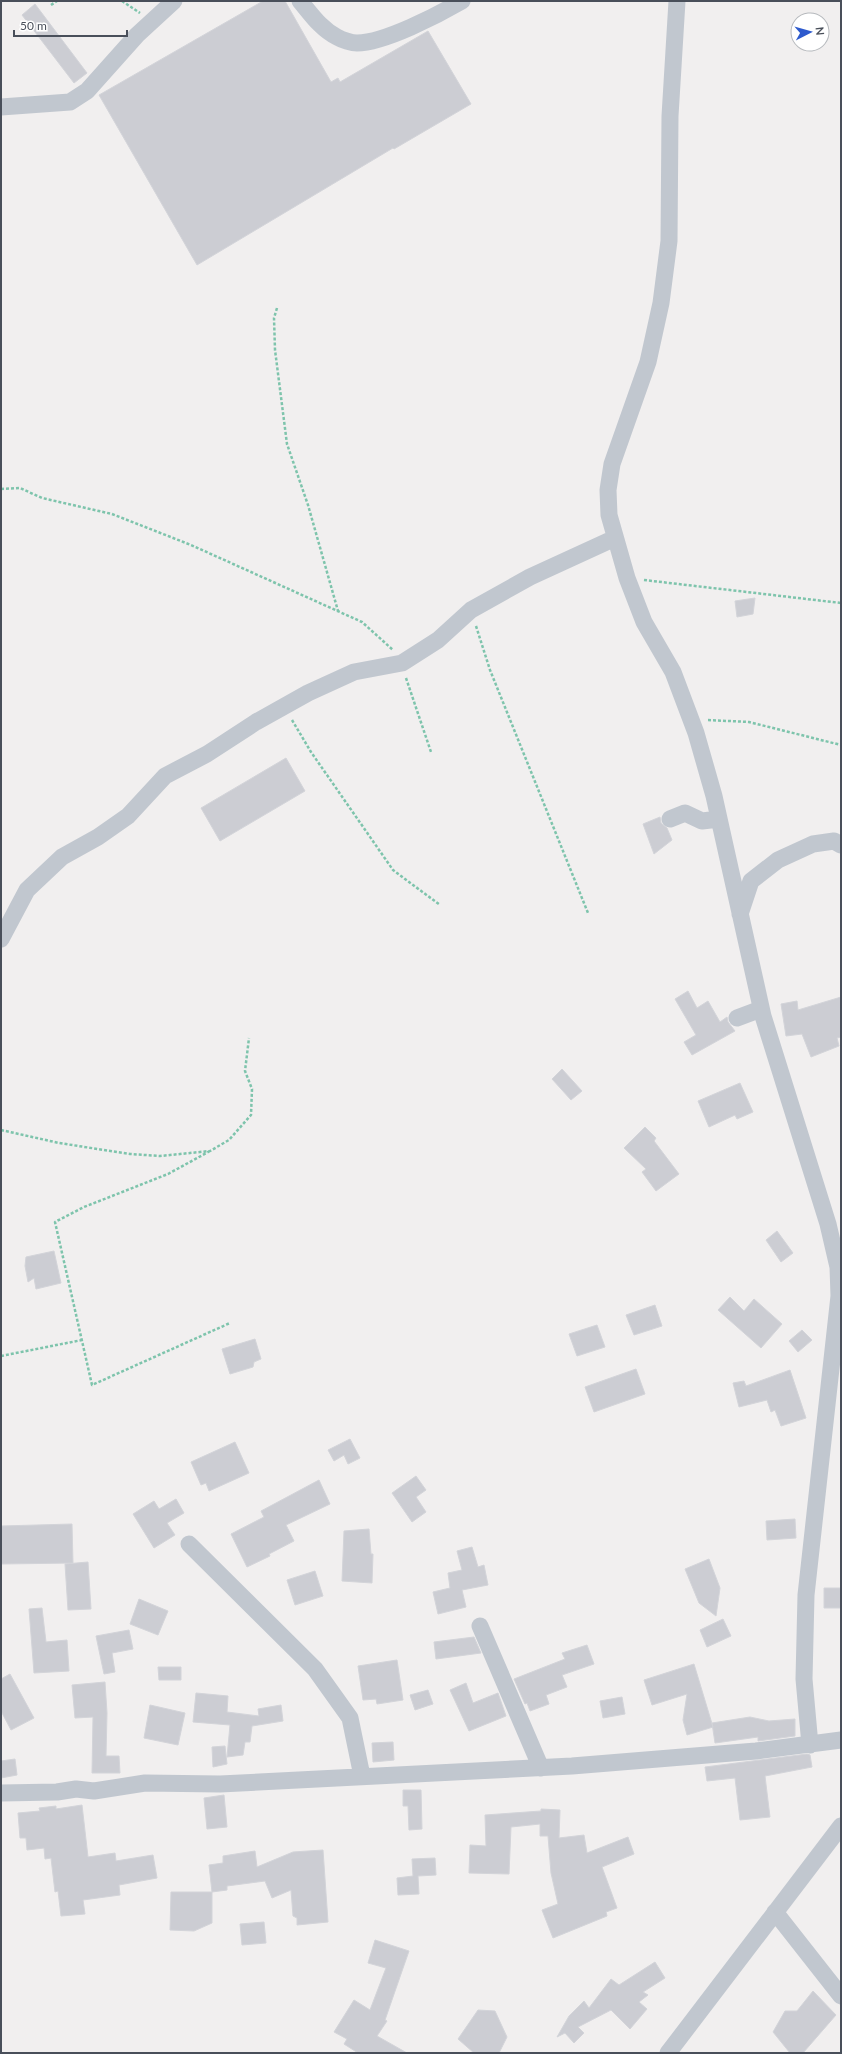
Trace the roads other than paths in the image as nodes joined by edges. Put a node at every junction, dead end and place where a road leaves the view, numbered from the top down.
1 (174, 1) edge
2 (300, 1) edge
3 (462, 1) edge
4 (677, 1) edge
5 (1, 107) edge
6 (615, 538) junction
7 (670, 819) dead end
8 (719, 819) junction
9 (841, 845) edge
10 (740, 914) junction
11 (1, 939) edge
12 (761, 1009) junction
13 (737, 1018) dead end
14 (837, 1344) edge
15 (189, 1544) dead end
16 (480, 1626) dead end
17 (841, 1740) edge
18 (810, 1744) junction
19 (541, 1768) junction
20 (362, 1776) junction
21 (1, 1793) edge
22 (841, 1826) edge
23 (775, 1912) junction
24 (841, 1996) edge
25 (668, 2053) edge

1 - 5 street
2 - 3 street
4 - 6 street
6 - 8 street
6 - 11 street
7 - 8 street
8 - 10 street
9 - 10 street
10 - 12 street
12 - 13 street
12 - 14 street
14 - 18 street
15 - 20 street
16 - 19 street
17 - 18 street
18 - 19 street
19 - 20 street
20 - 21 street
22 - 23 street
23 - 24 street
23 - 25 street

